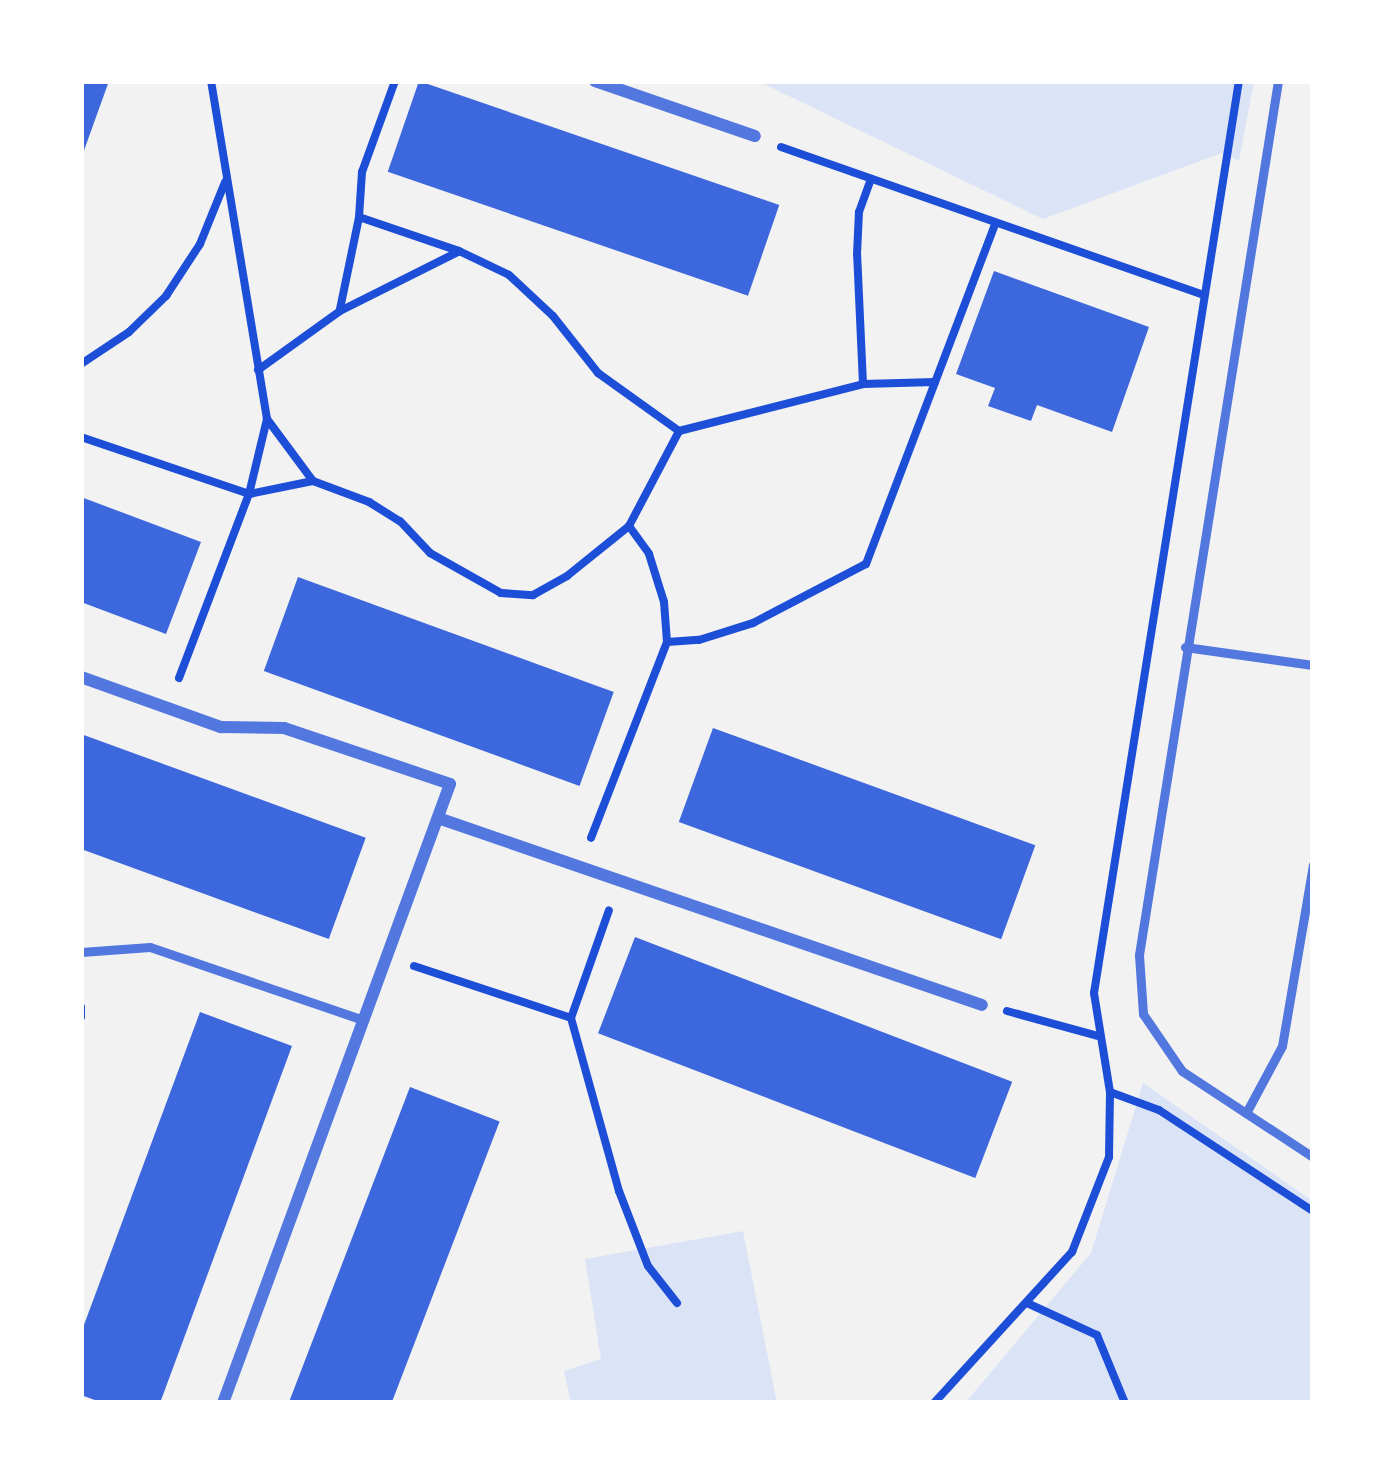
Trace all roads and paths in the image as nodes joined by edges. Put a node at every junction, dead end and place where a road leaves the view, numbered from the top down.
1 (211, 81) edge
2 (395, 81) edge
3 (596, 81) edge
4 (1239, 81) edge
5 (1278, 81) edge
6 (754, 136) joint
7 (225, 181) junction
8 (870, 181) junction
9 (359, 217) junction
10 (995, 225) junction
11 (459, 251) junction
12 (1204, 295) junction
13 (340, 311) junction
14 (81, 364) edge
15 (258, 370) junction
16 (935, 382) junction
17 (862, 384) junction
18 (267, 419) junction
19 (679, 431) junction
20 (81, 436) edge
21 (313, 481) junction
22 (249, 494) junction
23 (629, 526) junction
24 (667, 642) junction
25 (1185, 647) junction
26 (1313, 665) edge
27 (81, 676) edge
28 (168, 708) junction
29 (438, 818) junction
30 (1313, 865) edge
31 (580, 867) junction
32 (619, 880) junction
33 (81, 952) edge
34 (387, 956) junction
35 (982, 1005) joint
36 (81, 1006) edge
37 (81, 1017) edge
38 (571, 1018) junction
39 (363, 1020) junction
40 (1098, 1036) junction
41 (1110, 1092) junction
42 (1246, 1114) junction
43 (1313, 1157) edge
44 (1313, 1211) edge
45 (1027, 1303) junction
46 (677, 1304) dead end
47 (223, 1403) edge
48 (934, 1403) edge
49 (1125, 1403) edge

1 - 7 path
2 - 9 path
3 - 6 street
4 - 12 path
5 - 25 lane
6 - 8 path
7 - 14 path
7 - 15 path
8 - 10 path
8 - 17 path
9 - 11 path
9 - 13 path
10 - 12 path
10 - 16 path
11 - 13 path
11 - 19 path
12 - 40 path
13 - 15 path
15 - 18 path
16 - 17 path
16 - 24 path
17 - 19 path
18 - 21 path
18 - 22 path
19 - 23 path
20 - 22 path
21 - 22 path
21 - 23 path
22 - 28 path
23 - 24 path
24 - 31 path
25 - 26 lane
25 - 42 lane
27 - 28 street
28 - 29 street
29 - 31 street
29 - 34 street
30 - 42 lane
31 - 32 street
32 - 35 street
32 - 38 path
33 - 39 lane
34 - 38 path
34 - 39 street
35 - 40 path
36 - 37 path
38 - 46 path
39 - 47 street
40 - 41 path
41 - 44 path
41 - 45 path
42 - 43 lane
45 - 48 path
45 - 49 path

